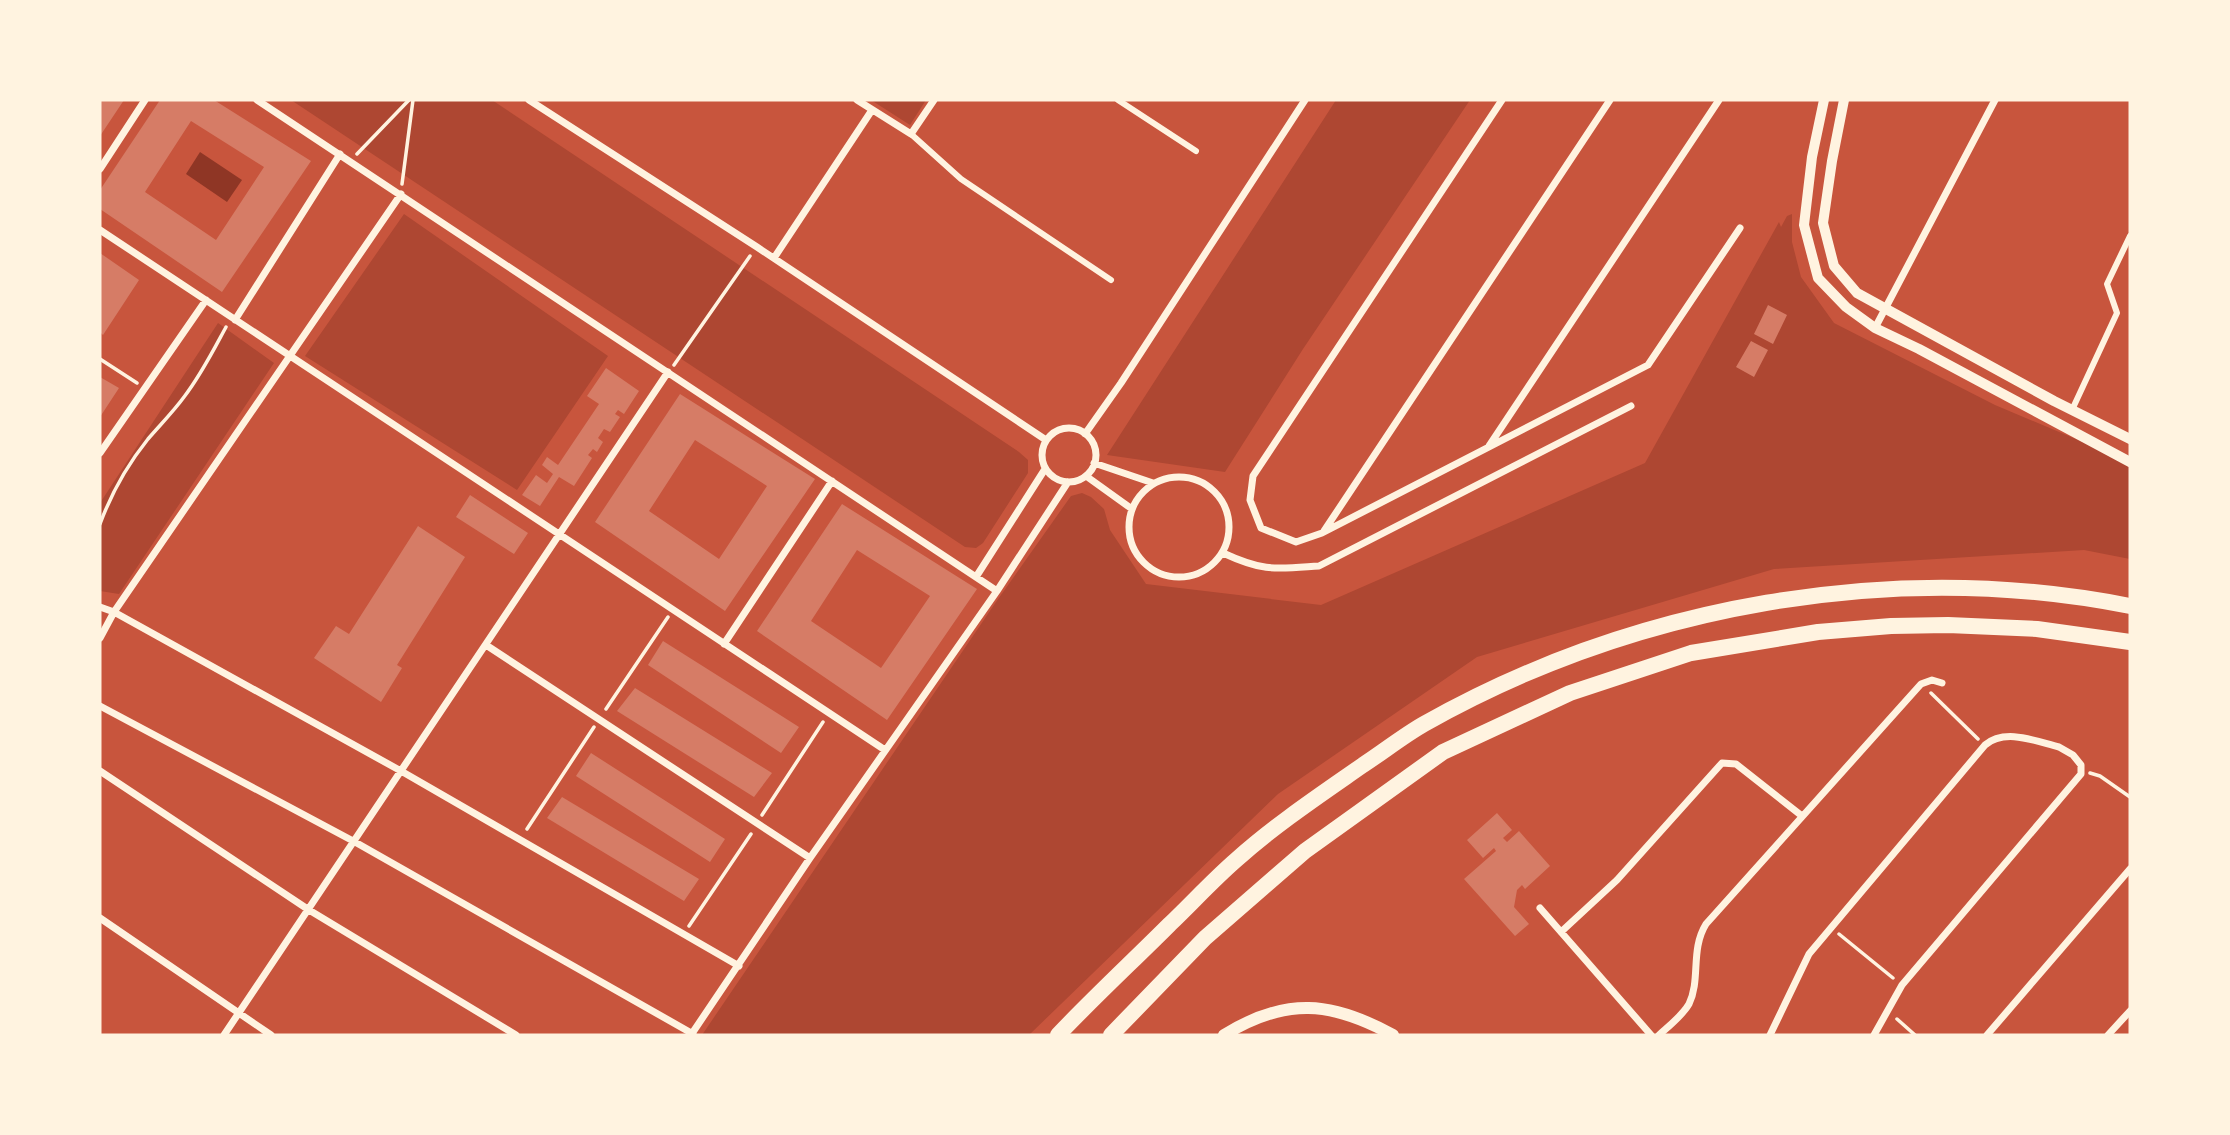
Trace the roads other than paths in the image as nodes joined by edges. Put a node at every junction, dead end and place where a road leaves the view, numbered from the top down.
1 (145, 100) edge
2 (257, 100) edge
3 (529, 100) edge
4 (857, 100) edge
5 (934, 100) edge
6 (1118, 100) edge
7 (1305, 100) edge
8 (1502, 100) edge
9 (1610, 100) edge
10 (1719, 100) edge
11 (1824, 100) edge
12 (1844, 100) edge
13 (1995, 100) edge
14 (872, 110) junction
15 (911, 134) junction
16 (1196, 151) dead end
17 (340, 154) junction
18 (100, 169) edge
19 (401, 194) junction
20 (1740, 228) dead end
21 (100, 230) edge
22 (2130, 236) edge
23 (774, 258) junction
24 (1111, 280) dead end
25 (206, 300) junction
26 (1885, 308) junction
27 (233, 318) junction
28 (1875, 328) junction
29 (290, 356) junction
30 (668, 372) junction
31 (1631, 406) dead end
32 (2073, 410) junction
33 (1085, 434) junction
34 (2130, 439) edge
35 (1046, 440) junction
36 (1487, 449) junction
37 (100, 453) edge
38 (2130, 462) edge
39 (1094, 463) junction
40 (1045, 469) junction
41 (1086, 476) junction
42 (832, 481) junction
43 (1068, 482) junction
44 (1153, 483) junction
45 (1132, 509) junction
46 (1322, 533) junction
47 (559, 535) junction
48 (1223, 553) junction
49 (976, 577) junction
50 (998, 591) junction
51 (2130, 606) edge
52 (100, 607) edge
53 (114, 612) junction
54 (100, 638) edge
55 (2126, 643) edge
56 (724, 644) junction
57 (486, 645) junction
58 (1942, 683) dead end
59 (100, 706) edge
60 (885, 751) junction
61 (100, 771) edge
62 (401, 771) junction
63 (1802, 817) junction
64 (355, 842) junction
65 (810, 858) junction
66 (2130, 869) edge
67 (1540, 908) dead end
68 (309, 910) junction
69 (100, 918) edge
70 (1561, 932) junction
71 (739, 966) junction
72 (2130, 1011) edge
73 (239, 1014) junction
74 (224, 1035) edge
75 (271, 1035) edge
76 (516, 1035) edge
77 (692, 1035) edge
78 (1058, 1035) edge
79 (1111, 1035) edge
80 (1224, 1035) edge
81 (1393, 1035) edge
82 (1651, 1035) edge
83 (1659, 1035) edge
84 (1770, 1035) edge
85 (1874, 1035) edge
86 (1987, 1035) edge
87 (2108, 1035) edge

1 - 18 street
2 - 17 street
3 - 23 street
4 - 14 street
5 - 15 street
6 - 16 street
7 - 33 street
8 - 46 street
9 - 46 street
10 - 36 street
11 - 28 street
12 - 26 street
13 - 26 street
14 - 15 street
14 - 23 street
15 - 24 street
17 - 19 street
17 - 27 street
19 - 29 street
19 - 30 street
20 - 36 street
21 - 25 street
22 - 32 street
23 - 35 street
25 - 27 street
25 - 37 street
26 - 28 street
26 - 32 street
27 - 29 street
28 - 38 street
29 - 47 street
29 - 53 street
30 - 42 street
30 - 47 street
31 - 48 street
32 - 34 street
33 - 35 street
33 - 39 street
35 - 40 street
36 - 46 street
39 - 41 street
39 - 44 street
40 - 43 street
40 - 49 street
41 - 43 street
41 - 45 street
42 - 49 street
42 - 56 street
43 - 50 street
44 - 45 street
44 - 48 street
45 - 48 street
47 - 56 street
47 - 57 street
49 - 50 street
50 - 60 street
51 - 78 highway
52 - 53 street
53 - 54 street
53 - 62 street
55 - 79 highway
56 - 60 street
57 - 62 street
57 - 65 street
58 - 63 street
59 - 64 street
60 - 65 street
61 - 68 street
62 - 64 street
62 - 71 street
63 - 70 street
63 - 83 street
64 - 68 street
64 - 77 street
65 - 71 street
66 - 86 street
67 - 70 street
68 - 73 street
68 - 76 street
69 - 73 street
70 - 82 street
71 - 77 street
72 - 87 street
73 - 74 street
73 - 75 street
80 - 81 main road
84 - 85 street

